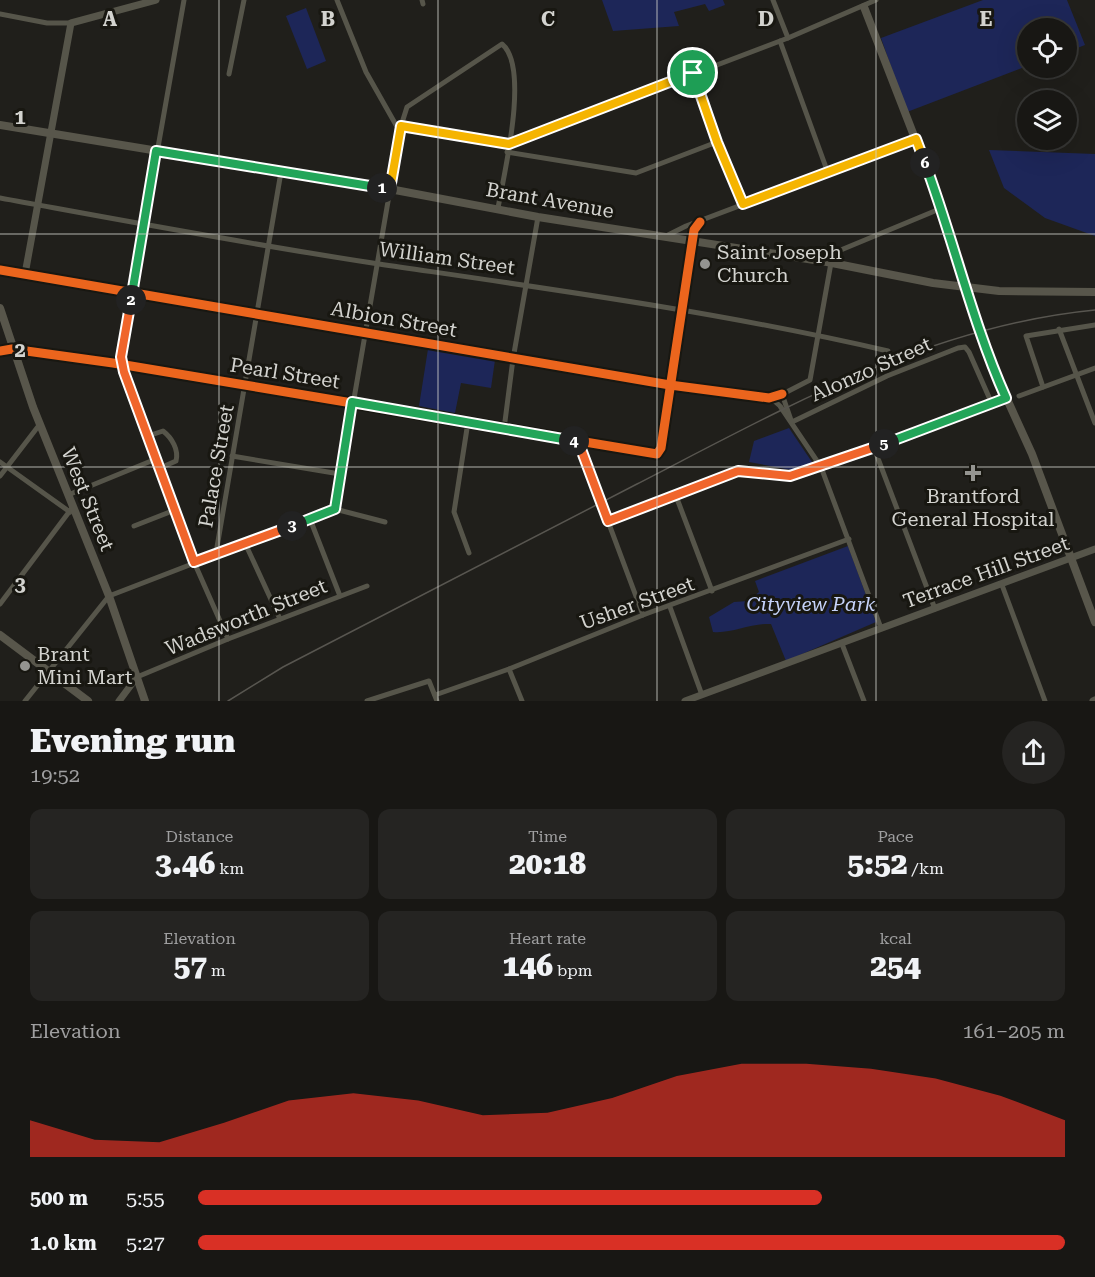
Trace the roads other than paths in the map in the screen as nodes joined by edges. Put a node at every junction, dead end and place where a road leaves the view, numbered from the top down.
1 (156, 0) edge
2 (184, 0) edge
3 (244, 0) edge
4 (337, 0) edge
5 (773, 0) edge
6 (876, 0) edge
7 (862, 3) edge
8 (0, 14) edge
9 (71, 23) junction
10 (788, 38) junction
11 (780, 41) junction
12 (693, 73) junction
13 (229, 74) dead end
14 (0, 125) edge
15 (401, 126) junction
16 (51, 133) junction
17 (916, 139) junction
18 (717, 142) junction
19 (509, 144) junction
20 (156, 151) junction
21 (507, 152) junction
22 (281, 172) junction
23 (828, 173) junction
24 (390, 189) junction
25 (0, 198) edge
26 (743, 204) junction
27 (39, 205) junction
28 (498, 208) junction
29 (942, 208) junction
30 (538, 217) junction
31 (700, 222) junction
32 (143, 224) junction
33 (666, 236) junction
34 (693, 240) junction
35 (268, 245) junction
36 (831, 263) junction
37 (378, 264) junction
38 (0, 270) edge
39 (25, 274) junction
40 (525, 284) junction
41 (967, 288) junction
42 (1095, 292) edge
43 (133, 293) junction
44 (0, 308) edge
45 (681, 310) junction
46 (256, 315) junction
47 (1095, 325) edge
48 (1059, 330) junction
49 (366, 332) junction
50 (820, 335) junction
51 (12, 349) junction
52 (0, 351) edge
53 (888, 351) dead end
54 (513, 359) junction
55 (123, 365) junction
56 (1095, 368) edge
57 (1077, 375) junction
58 (245, 385) junction
59 (669, 385) junction
60 (1043, 387) junction
61 (782, 394) junction
62 (1019, 396) dead end
63 (771, 398) junction
64 (1006, 398) junction
65 (352, 402) junction
66 (992, 404) junction
67 (468, 422) junction
68 (792, 422) junction
69 (1095, 423) edge
70 (40, 424) junction
71 (504, 429) junction
72 (148, 436) junction
73 (578, 441) junction
74 (874, 448) junction
75 (232, 456) junction
76 (156, 459) junction
77 (0, 462) edge
78 (7, 467) junction
79 (821, 467) junction
80 (160, 468) junction
81 (340, 474) junction
82 (0, 476) edge
83 (68, 495) junction
84 (676, 496) junction
85 (335, 509) junction
86 (71, 510) junction
87 (175, 510) junction
88 (310, 519) junction
89 (608, 521) junction
90 (385, 522) dead end
91 (134, 526) dead end
92 (849, 539) junction
93 (245, 543) junction
94 (1095, 549) edge
95 (216, 553) junction
96 (469, 553) dead end
97 (1071, 558) junction
98 (194, 562) junction
99 (1002, 585) junction
100 (367, 586) dead end
101 (712, 591) junction
102 (109, 596) junction
103 (340, 596) junction
104 (0, 604) edge
105 (669, 607) junction
106 (935, 609) junction
107 (643, 615) junction
108 (280, 619) junction
109 (1095, 622) edge
110 (881, 628) junction
111 (0, 635) edge
112 (228, 639) junction
113 (842, 644) junction
114 (509, 669) junction
115 (48, 672) junction
116 (137, 677) junction
117 (702, 695) junction
118 (436, 698) edge
119 (374, 700) edge
120 (25, 701) edge
121 (88, 701) edge
122 (120, 701) edge
123 (146, 701) edge
124 (367, 701) edge
125 (522, 701) edge
126 (685, 701) edge
127 (864, 701) edge
128 (1045, 701) edge

1 - 9 street
2 - 20 street
3 - 13 street
4 - 15 street
5 - 10 street
6 - 7 street
7 - 10 street
7 - 17 main road
8 - 9 street
9 - 16 street
10 - 11 street
11 - 12 street
11 - 23 street
12 - 18 street
12 - 19 street
14 - 16 main road, Brant Avenue
15 - 19 street
15 - 19 street
15 - 24 street
16 - 20 main road, Brant Avenue
16 - 27 street
17 - 23 street
17 - 29 main road
18 - 21 street
18 - 26 street
19 - 21 street
20 - 22 main road, Brant Avenue
20 - 32 street
21 - 28 street
22 - 24 main road, Brant Avenue
22 - 35 street, Palace Street
23 - 26 street
24 - 28 main road, Brant Avenue
24 - 37 street
25 - 27 street, William Street
26 - 31 street
27 - 32 street, William Street
27 - 39 street
28 - 30 main road, Brant Avenue
29 - 36 street
29 - 41 main road
30 - 33 main road, Brant Avenue
30 - 40 street
31 - 33 street
31 - 34 street
32 - 35 street, William Street
32 - 43 street
33 - 34 main road, Brant Avenue
34 - 36 main road, Brant Avenue
34 - 45 street
35 - 37 street, William Street
35 - 46 street, Palace Street
36 - 41 main road, Brant Avenue
36 - 50 street
37 - 40 street, William Street
37 - 49 street
38 - 39 street, Albion Street
39 - 43 street, Albion Street
40 - 45 street, William Street
40 - 54 street
41 - 42 main road, Brant Avenue
41 - 64 main road
43 - 46 street, Albion Street
43 - 55 street
44 - 51 main road, West Street
45 - 50 street, William Street
45 - 59 street
46 - 49 street, Albion Street
46 - 58 street, Palace Street
47 - 48 street
48 - 57 street
48 - 60 street
49 - 54 street, Albion Street
49 - 65 street
50 - 53 street, William Street
50 - 61 street, Albion Street
51 - 52 street, Pearl Street
51 - 55 street, Pearl Street
51 - 70 main road, West Street
54 - 59 street, Albion Street
54 - 71 street
55 - 58 street, Pearl Street
55 - 72 street
56 - 57 street
57 - 60 street
57 - 69 street
58 - 65 street, Pearl Street
58 - 75 street, Palace Street
59 - 63 street, Albion Street
59 - 73 street, Pearl Street
60 - 62 street
61 - 63 street, Albion Street
61 - 68 street
63 - 68 street
64 - 66 street
64 - 97 main road
65 - 67 street, Pearl Street
65 - 81 street
66 - 68 street, Alonzo Street
66 - 74 street
67 - 71 street, Pearl Street
67 - 96 street
68 - 79 street
70 - 78 street
70 - 83 main road, West Street
71 - 73 street, Pearl Street
72 - 76 street
72 - 80 street
73 - 89 street
74 - 79 street
74 - 106 street
75 - 81 street
75 - 95 street, Palace Street
76 - 80 street
76 - 83 street
77 - 78 street
78 - 82 street
78 - 86 street
79 - 84 street
79 - 92 street
80 - 87 street
81 - 85 street
83 - 86 main road, West Street
84 - 89 street
84 - 101 street
85 - 88 street
85 - 90 street
86 - 102 main road, West Street
86 - 104 street
87 - 91 street
87 - 98 street
88 - 93 street
88 - 103 street
89 - 107 street
92 - 101 street, Usher Street
92 - 110 street
93 - 95 street
93 - 108 street
94 - 97 street, Terrace Hill Street
95 - 98 street
97 - 99 street, Terrace Hill Street
97 - 109 main road
98 - 102 street
98 - 112 street
99 - 106 street, Terrace Hill Street
99 - 128 street
100 - 103 street, Wadsworth Street
101 - 105 street, Usher Street
102 - 115 street
102 - 116 main road, West Street
103 - 108 street, Wadsworth Street
105 - 107 street, Usher Street
105 - 117 street
106 - 110 street, Terrace Hill Street
107 - 114 street, Usher Street
108 - 112 street, Wadsworth Street
110 - 113 street, Terrace Hill Street
111 - 115 main road
112 - 116 street, Wadsworth Street
113 - 117 street, Terrace Hill Street
113 - 127 street
114 - 118 street, Usher Street
114 - 125 street
115 - 120 street
115 - 121 main road
116 - 122 street
116 - 123 main road, West Street
117 - 126 street, Terrace Hill Street
118 - 119 street
119 - 124 street

